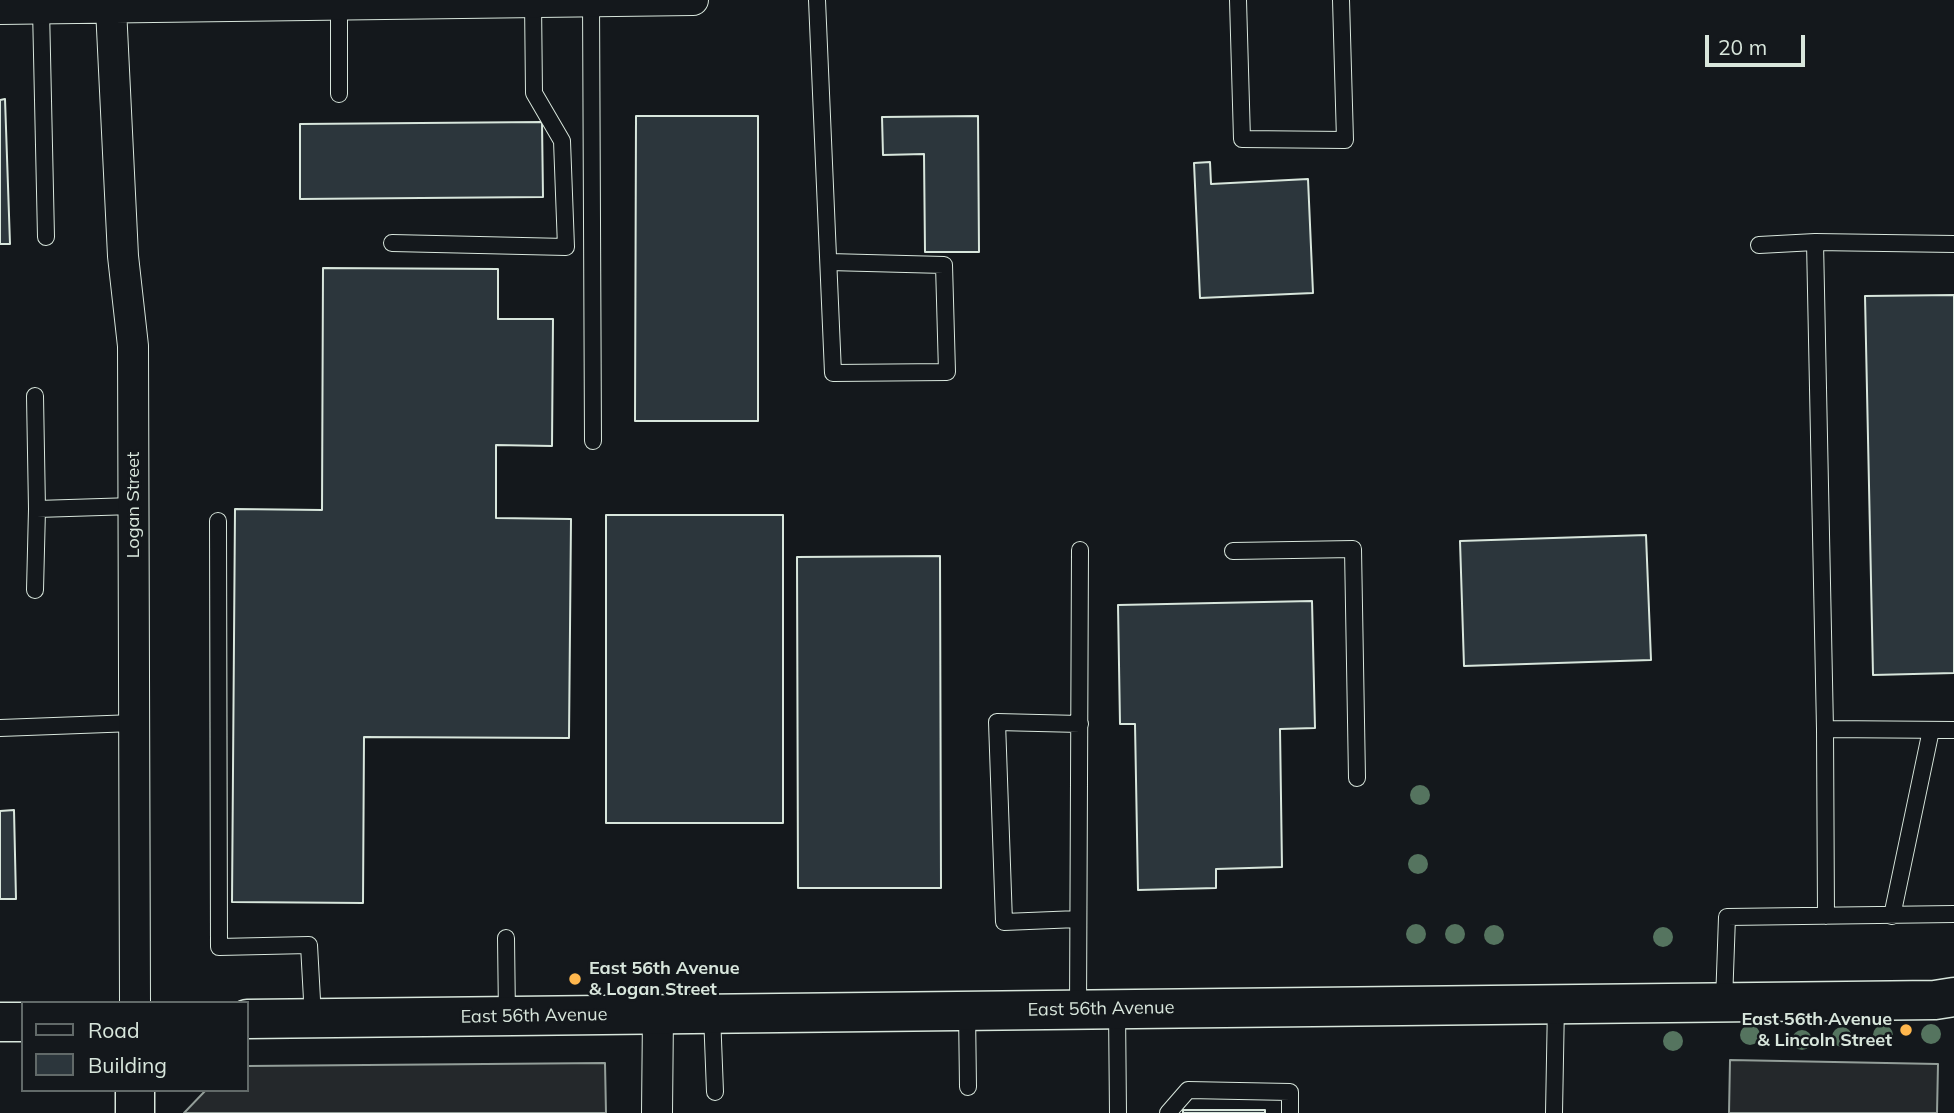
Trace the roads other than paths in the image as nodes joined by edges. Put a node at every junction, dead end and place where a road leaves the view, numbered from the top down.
1 (693, 0) edge
2 (817, 0) edge
3 (1238, 0) edge
4 (1341, 0) edge
5 (591, 1) edge
6 (533, 2) junction
7 (271, 3) edge
8 (339, 5) junction
9 (111, 8) junction
10 (0, 9) edge
11 (41, 9) junction
12 (339, 94) dead end
13 (46, 237) dead end
14 (1815, 242) junction
15 (392, 243) dead end
16 (1759, 244) dead end
17 (1954, 244) edge
18 (829, 262) junction
19 (35, 396) dead end
20 (593, 441) dead end
21 (134, 506) junction
22 (37, 509) junction
23 (218, 521) dead end
24 (1080, 550) dead end
25 (1233, 551) dead end
26 (35, 590) dead end
27 (134, 723) junction
28 (1080, 724) junction
29 (0, 728) edge
30 (1825, 729) junction
31 (1931, 730) junction
32 (1954, 730) edge
33 (1357, 778) dead end
34 (1954, 914) edge
35 (1826, 916) junction
36 (1892, 916) junction
37 (1078, 919) junction
38 (506, 938) dead end
39 (1954, 997) edge
40 (135, 1001) edge
41 (1724, 1002) junction
42 (1556, 1004) junction
43 (1117, 1009) junction
44 (1078, 1010) junction
45 (967, 1011) junction
46 (712, 1013) junction
47 (658, 1014) junction
48 (507, 1016) junction
49 (313, 1018) junction
50 (248, 1019) edge
51 (0, 1022) edge
52 (21, 1022) edge
53 (968, 1087) dead end
54 (715, 1091) dead end
55 (135, 1092) edge
56 (135, 1113) edge
57 (657, 1113) edge
58 (1118, 1113) edge
59 (1168, 1113) edge
60 (1290, 1113) edge
61 (1554, 1113) edge

1 - 5 street
2 - 18 lane
3 - 4 lane
5 - 6 street
5 - 20 lane
6 - 8 street
6 - 15 lane
7 - 8 street
7 - 9 street
8 - 12 lane
9 - 11 street
9 - 21 street, Logan Street
10 - 11 street
11 - 13 lane
14 - 16 lane
14 - 17 lane
14 - 30 lane
18 - 18 lane
19 - 22 lane
21 - 22 lane
21 - 27 street, Logan Street
22 - 26 lane
23 - 49 lane
24 - 28 lane
25 - 33 lane
27 - 29 lane
27 - 40 street, Logan Street
28 - 37 lane
28 - 37 lane
30 - 31 lane
30 - 35 lane
31 - 32 lane
31 - 36 lane
34 - 36 lane
35 - 36 lane
35 - 41 lane
37 - 44 lane
38 - 48 lane
39 - 41 street, East 56th Avenue
41 - 42 street, East 56th Avenue
42 - 43 street, East 56th Avenue
42 - 61 lane
43 - 44 street, East 56th Avenue
43 - 58 lane
44 - 45 street, East 56th Avenue
45 - 46 street, East 56th Avenue
45 - 53 lane
46 - 47 street, East 56th Avenue
46 - 54 lane
47 - 48 street, East 56th Avenue
47 - 57 street
48 - 49 street, East 56th Avenue
49 - 50 street, East 56th Avenue
51 - 52 street
55 - 56 street
59 - 60 lane

